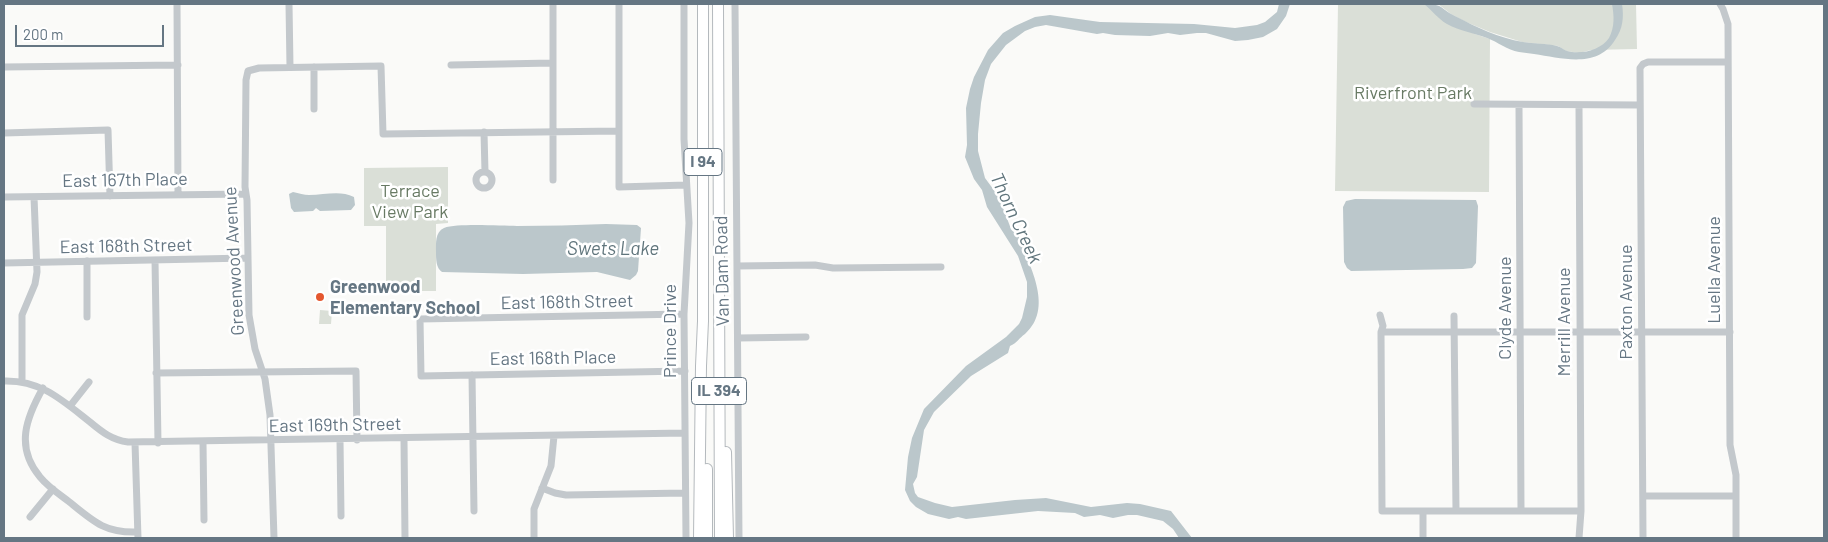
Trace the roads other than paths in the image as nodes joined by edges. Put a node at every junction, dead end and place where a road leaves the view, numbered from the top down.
1 (177, 4) edge
2 (289, 4) edge
3 (552, 4) edge
4 (619, 4) edge
5 (684, 4) edge
6 (703, 4) edge
7 (718, 4) edge
8 (735, 4) edge
9 (1720, 4) edge
10 (1728, 62) junction
11 (552, 63) junction
12 (178, 65) junction
13 (452, 65) dead end
14 (4, 67) edge
15 (290, 67) junction
16 (314, 67) junction
17 (1474, 104) dead end
18 (1520, 105) junction
19 (1579, 105) junction
20 (1640, 105) junction
21 (314, 109) dead end
22 (618, 130) junction
23 (4, 132) edge
24 (484, 132) junction
25 (552, 132) junction
26 (484, 172) dead end
27 (553, 180) dead end
28 (686, 185) junction
29 (246, 194) junction
30 (178, 195) junction
31 (110, 196) junction
32 (4, 197) edge
33 (34, 197) junction
34 (719, 244) junction
35 (248, 258) junction
36 (155, 260) junction
37 (87, 261) junction
38 (38, 262) junction
39 (4, 263) edge
40 (737, 266) junction
41 (941, 267) dead end
42 (684, 314) junction
43 (1380, 315) dead end
44 (1454, 316) dead end
45 (87, 317) dead end
46 (704, 321) junction
47 (1381, 332) junction
48 (1454, 332) junction
49 (1520, 332) junction
50 (1579, 332) junction
51 (1730, 332) junction
52 (1641, 333) junction
53 (806, 337) dead end
54 (738, 338) junction
55 (685, 371) junction
56 (156, 373) junction
57 (262, 373) junction
58 (472, 375) junction
59 (421, 376) joint
60 (4, 380) edge
61 (22, 381) junction
62 (88, 382) dead end
63 (43, 388) junction
64 (70, 406) junction
65 (685, 434) junction
66 (554, 436) junction
67 (473, 437) junction
68 (404, 439) junction
69 (340, 440) junction
70 (357, 440) junction
71 (272, 441) junction
72 (203, 442) junction
73 (135, 443) junction
74 (158, 443) junction
75 (542, 488) junction
76 (53, 489) junction
77 (685, 493) junction
78 (1643, 496) junction
79 (1736, 496) junction
80 (474, 511) dead end
81 (1423, 511) junction
82 (1456, 511) junction
83 (1521, 511) junction
84 (1581, 511) junction
85 (342, 516) dead end
86 (30, 518) dead end
87 (204, 520) dead end
88 (138, 535) edge
89 (274, 538) edge
90 (405, 538) edge
91 (534, 538) edge
92 (686, 538) edge
93 (699, 538) edge
94 (707, 538) edge
95 (720, 538) edge
96 (728, 538) edge
97 (739, 538) edge
98 (1423, 538) edge
99 (1579, 538) edge
100 (1643, 538) edge
101 (1736, 538) edge

1 - 12 street
2 - 15 street
3 - 11 street
4 - 22 street
5 - 28 street, Prince Drive
6 - 46 highway, I 94
7 - 34 highway, I 94
8 - 40 street, Van Dam Road
9 - 10 street, Luella Avenue
10 - 20 street, Paxton Avenue
10 - 51 street, Luella Avenue
11 - 13 street
11 - 25 street
12 - 14 street
12 - 30 street
15 - 16 street
15 - 29 street, Greenwood Avenue
16 - 21 street
16 - 24 street
17 - 18 street
18 - 19 street
18 - 49 street, Clyde Avenue
19 - 20 street
19 - 50 street, Merrill Avenue
20 - 52 street, Paxton Avenue
22 - 25 street
22 - 28 street
23 - 31 street
24 - 25 street
24 - 26 street
25 - 27 street
28 - 42 street, Prince Drive
29 - 30 street, East 167th Place
29 - 35 street, Greenwood Avenue
30 - 31 street, East 167th Place
31 - 33 street, East 167th Place
32 - 33 street, East 167th Place
33 - 38 street
34 - 95 highway, IL 394
34 - 96 highway, I 94
35 - 36 street, East 168th Street
35 - 57 street, Greenwood Avenue
36 - 37 street, East 168th Street
36 - 56 street
37 - 38 street, East 168th Street
37 - 45 street
38 - 39 street, East 168th Street
38 - 61 street
40 - 41 street
40 - 54 street, Van Dam Road
42 - 55 street, Prince Drive
42 - 59 street, East 168th Street
43 - 47 street
44 - 48 street
46 - 93 highway, IL 394
46 - 94 highway, I 94
47 - 48 street
47 - 81 street
48 - 49 street
48 - 82 street
49 - 50 street
49 - 83 street, Clyde Avenue
50 - 52 street
50 - 84 street, Merrill Avenue
51 - 52 street
51 - 79 street, Luella Avenue
52 - 78 street, Paxton Avenue
53 - 54 street
54 - 97 street, Van Dam Road
55 - 58 street, East 168th Place
55 - 65 street, Prince Drive
56 - 57 street
56 - 74 street
57 - 70 street
57 - 71 street, Greenwood Avenue
58 - 59 street, East 168th Place
58 - 67 street
60 - 61 street, East 169th Street
61 - 63 street, East 169th Street
62 - 64 street
63 - 64 street, East 169th Street
63 - 76 street
64 - 73 street, East 169th Street
65 - 66 street, East 169th Street
65 - 77 street, Prince Drive
66 - 67 street, East 169th Street
66 - 75 street
67 - 68 street, East 169th Street
67 - 80 street
68 - 70 street, East 169th Street
68 - 90 street
69 - 70 street, East 169th Street
69 - 71 street, East 169th Street
69 - 85 street
71 - 72 street, East 169th Street
71 - 89 street, Greenwood Avenue
72 - 74 street, East 169th Street
72 - 87 street
73 - 74 street, East 169th Street
73 - 88 street
75 - 77 street
75 - 91 street
76 - 86 street
76 - 88 street
77 - 92 street, Prince Drive
78 - 79 street
78 - 100 street, Paxton Avenue
79 - 101 street, Luella Avenue
81 - 82 street
81 - 98 street
82 - 83 street
83 - 84 street
84 - 99 street, Merrill Avenue

